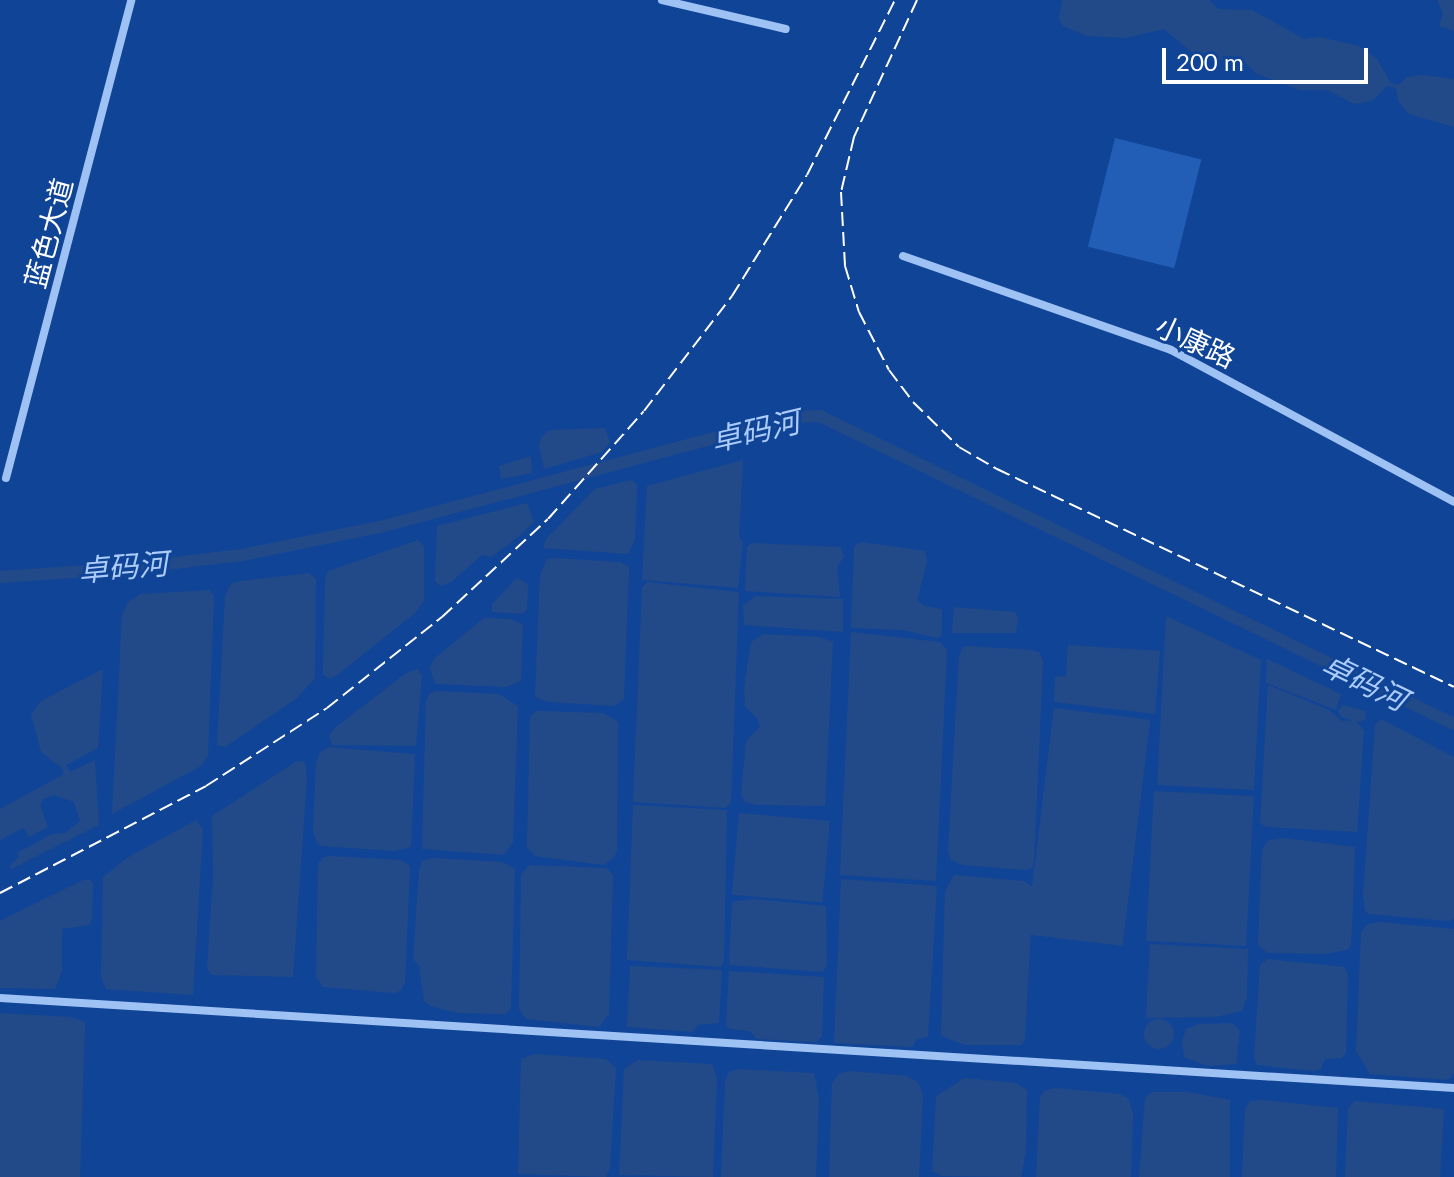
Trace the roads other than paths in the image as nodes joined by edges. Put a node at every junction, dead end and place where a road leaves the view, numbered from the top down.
1 (131, 0) edge
2 (662, 0) edge
3 (786, 29) dead end
4 (903, 256) dead end
5 (6, 478) dead end
6 (1454, 502) edge
7 (0, 998) edge
8 (1454, 1088) edge

1 - 5 street, 蓝色大道
2 - 3 street
4 - 6 street, 小康路
7 - 8 street

